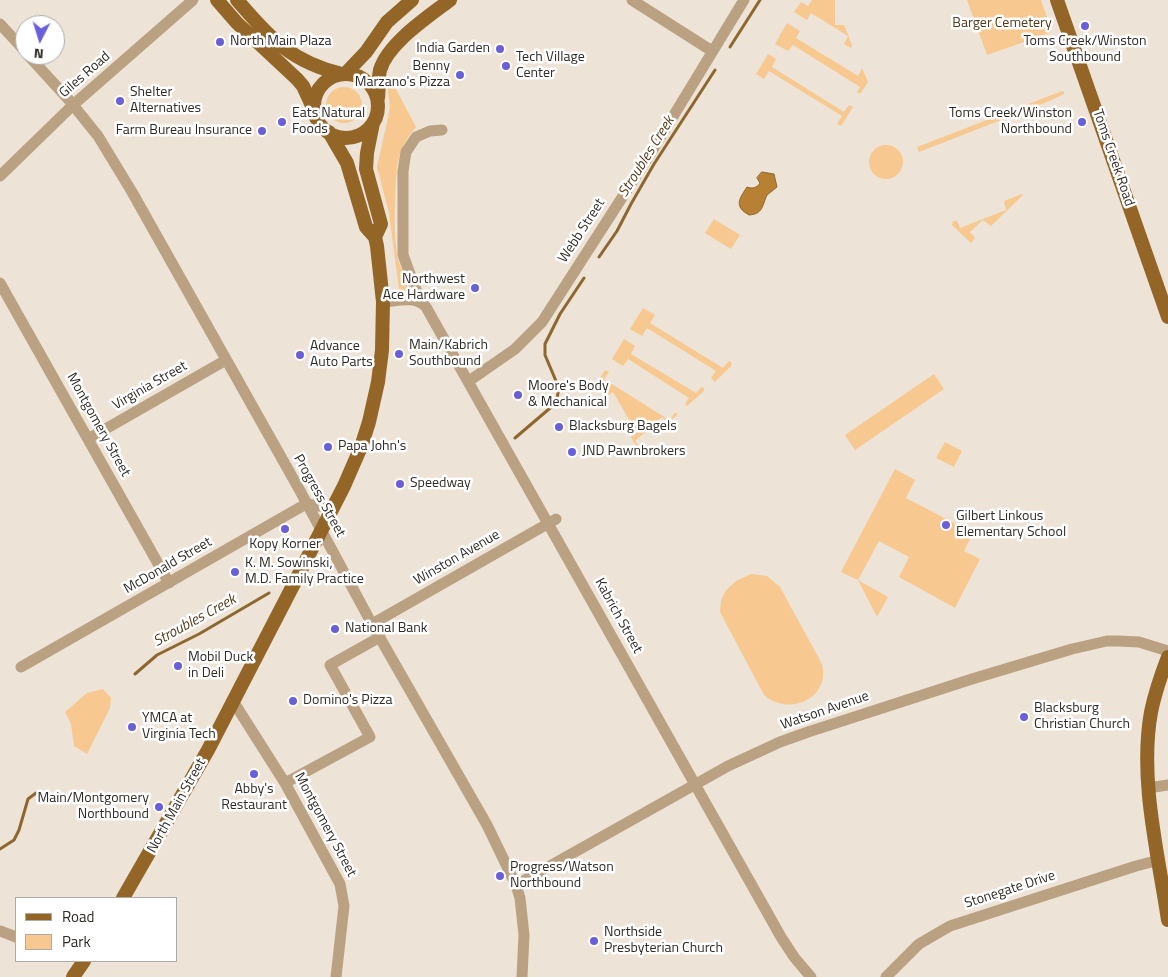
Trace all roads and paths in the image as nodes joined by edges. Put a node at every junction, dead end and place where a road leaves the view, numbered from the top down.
1 (193, 0) edge
2 (218, 0) edge
3 (237, 0) edge
4 (412, 0) edge
5 (450, 0) edge
6 (632, 0) edge
7 (744, 0) edge
8 (1057, 0) edge
9 (0, 24) edge
10 (15, 40) edge
11 (712, 50) junction
12 (37, 65) edge
13 (343, 74) junction
14 (378, 103) junction
15 (73, 105) junction
16 (315, 112) junction
17 (373, 123) junction
18 (442, 130) dead end
19 (329, 132) junction
20 (0, 176) edge
21 (375, 237) junction
22 (0, 283) edge
23 (417, 300) junction
24 (383, 302) junction
25 (1168, 317) edge
26 (226, 360) junction
27 (469, 382) junction
28 (88, 439) junction
29 (306, 504) junction
30 (332, 508) junction
31 (552, 521) junction
32 (321, 531) junction
33 (169, 583) junction
34 (372, 624) junction
35 (380, 637) junction
36 (1168, 651) edge
37 (1168, 657) edge
38 (21, 667) dead end
39 (234, 701) junction
40 (286, 783) junction
41 (695, 784) junction
42 (1168, 785) edge
43 (1148, 788) junction
44 (1159, 860) junction
45 (516, 885) junction
46 (124, 897) edge
47 (1168, 920) edge
48 (0, 931) edge
49 (15, 937) edge
50 (80, 962) edge
51 (73, 977) edge
52 (336, 977) edge
53 (522, 977) edge
54 (811, 977) edge
55 (886, 977) edge

1 - 15 street, Giles Road
2 - 16 main road
3 - 13 main road
4 - 13 main road
5 - 14 main road
6 - 11 street
7 - 11 street, Webb Street
8 - 25 main road, Toms Creek Road
9 - 10 street
11 - 27 street, Webb Street
12 - 15 street, Progress Street
13 - 14 main road
13 - 16 main road
14 - 17 main road
15 - 20 street, Giles Road
15 - 26 street, Progress Street
16 - 19 main road
17 - 19 main road
17 - 21 main road, North Main Street
18 - 23 street
19 - 21 main road, North Main Street
21 - 24 main road, North Main Street
22 - 28 street, Montgomery Street
23 - 24 street
23 - 27 street, Kabrich Street
24 - 30 main road, North Main Street
26 - 28 street, Virginia Street
26 - 29 street, Progress Street
27 - 31 street, Kabrich Street
28 - 33 street, Montgomery Street
29 - 30 street
29 - 32 street, Progress Street
29 - 33 street, McDonald Street
30 - 32 main road, North Main Street
31 - 34 street, Winston Avenue
31 - 41 street, Kabrich Street
32 - 34 street, Progress Street
32 - 39 main road, North Main Street
33 - 38 street, McDonald Street
34 - 35 street, Progress Street
35 - 40 street
35 - 45 street, Progress Street
36 - 41 street, Watson Avenue
37 - 43 main road
39 - 40 street, Montgomery Street
39 - 46 main road, North Main Street
40 - 52 street, Montgomery Street
41 - 45 street, Watson Avenue
41 - 54 street, Kabrich Street
42 - 43 street
43 - 44 main road
44 - 47 main road
44 - 55 street, Stonegate Drive
45 - 53 street, Progress Street
48 - 49 street
50 - 51 main road

